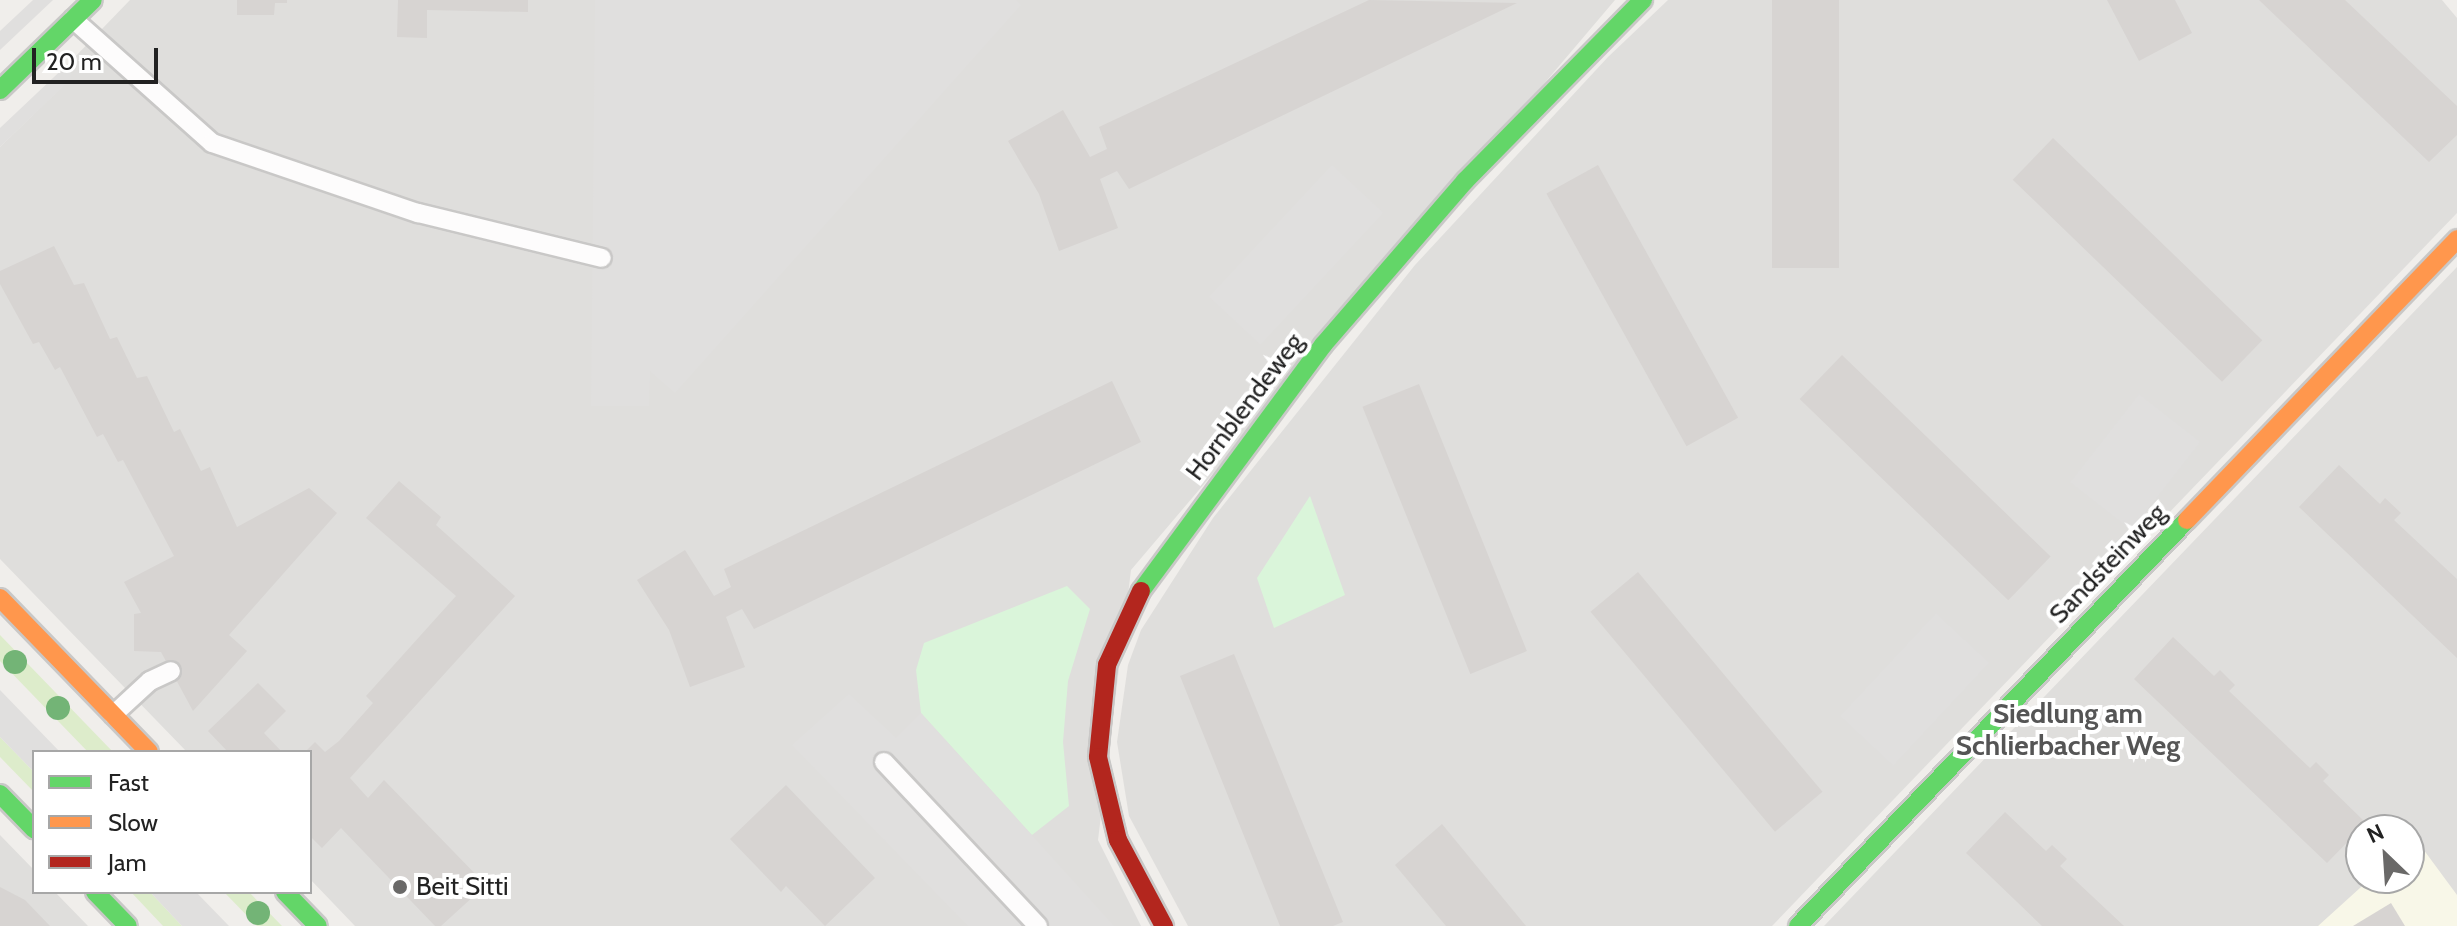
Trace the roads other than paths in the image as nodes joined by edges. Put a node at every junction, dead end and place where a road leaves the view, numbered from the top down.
1 (93, 0) edge
2 (1643, 0) edge
3 (73, 19) junction
4 (0, 90) edge
5 (2457, 239) edge
6 (602, 258) dead end
7 (0, 598) edge
8 (171, 671) dead end
9 (113, 715) junction
10 (147, 750) edge
11 (884, 762) dead end
12 (0, 794) edge
13 (32, 827) edge
14 (97, 894) edge
15 (287, 894) edge
16 (128, 926) edge
17 (318, 926) edge
18 (1038, 926) edge
19 (1164, 926) edge
20 (1798, 926) edge

1 - 3 street
2 - 19 street, Hornblendeweg
3 - 4 street
3 - 6 lane
5 - 20 street, Sandsteinweg
7 - 9 street
8 - 9 lane
9 - 10 street
11 - 18 lane
12 - 13 street
14 - 16 street
15 - 17 street

